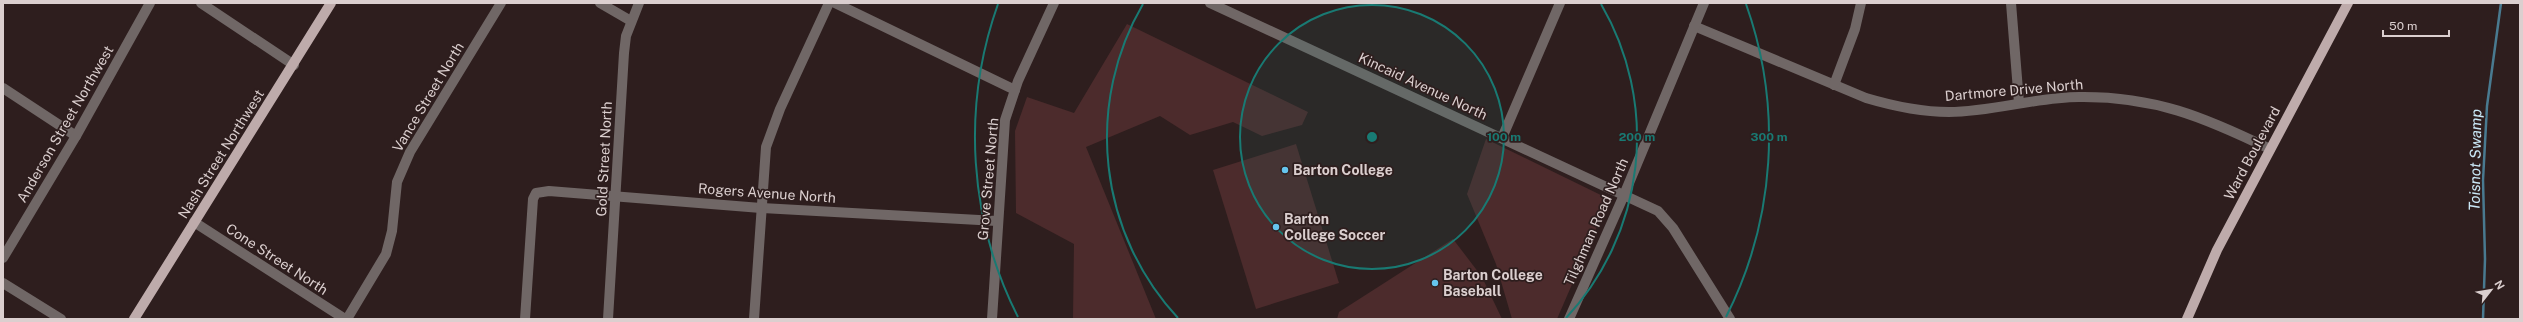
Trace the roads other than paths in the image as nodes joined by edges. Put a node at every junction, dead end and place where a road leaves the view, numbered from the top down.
1 (150, 3) edge
2 (200, 3) edge
3 (331, 3) edge
4 (501, 3) edge
5 (600, 3) edge
6 (639, 3) edge
7 (829, 3) edge
8 (835, 3) edge
9 (1054, 3) edge
10 (1210, 3) edge
11 (1560, 3) edge
12 (1704, 3) edge
13 (1861, 3) edge
14 (2011, 3) edge
15 (2348, 3) edge
16 (631, 21) junction
17 (1694, 26) junction
18 (294, 65) junction
19 (1834, 84) junction
20 (3, 88) edge
21 (1015, 90) junction
22 (2019, 103) junction
23 (76, 136) junction
24 (1502, 138) junction
25 (2270, 149) junction
26 (1624, 195) junction
27 (616, 197) junction
28 (761, 208) junction
29 (997, 220) junction
30 (194, 222) junction
31 (3, 258) edge
32 (3, 283) edge
33 (61, 319) edge
34 (134, 319) edge
35 (346, 319) edge
36 (525, 319) edge
37 (608, 319) edge
38 (754, 319) edge
39 (992, 319) edge
40 (1569, 319) edge
41 (1730, 319) edge
42 (2187, 319) edge

1 - 23 street, Anderson Street Northwest
2 - 18 street
3 - 18 main road, Nash Street Northwest
4 - 35 street, Vance Street North
5 - 16 street
6 - 16 street, Gold Street North
7 - 28 street
8 - 21 street
9 - 21 street, Grove Street North
10 - 24 street, Kincaid Avenue North
11 - 24 street
12 - 17 street, Tilghman Road North
13 - 19 street
14 - 22 street
15 - 25 main road, Ward Boulevard
16 - 27 street, Gold Street North
17 - 19 street, Dartmore Drive North
17 - 26 street, Tilghman Road North
18 - 30 main road, Nash Street Northwest
19 - 22 street, Dartmore Drive North
20 - 23 street
21 - 29 street, Grove Street North
22 - 25 street, Dartmore Drive North
23 - 31 street, Anderson Street Northwest
24 - 26 street, Kincaid Avenue North
25 - 42 main road, Ward Boulevard
26 - 40 street, Tilghman Road North
26 - 41 street, Kincaid Avenue North
27 - 28 street, Rogers Avenue North
27 - 36 street, Rogers Avenue North
27 - 37 street, Gold Street North
28 - 29 street, Rogers Avenue North
28 - 38 street
29 - 39 street, Grove Street North
30 - 34 main road, Nash Street Northwest
30 - 35 street, Cone Street North
32 - 33 street

